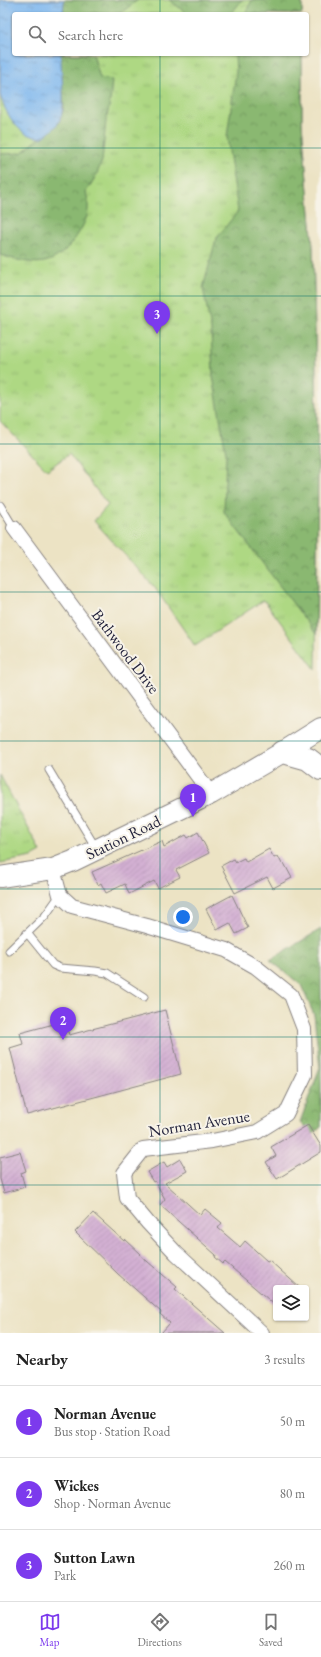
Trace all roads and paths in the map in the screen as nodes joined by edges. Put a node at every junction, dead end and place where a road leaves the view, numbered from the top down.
1 (0, 505) edge
2 (14, 528) joint
3 (321, 728) edge
4 (284, 752) junction
5 (321, 769) edge
6 (49, 770) dead end
7 (211, 794) junction
8 (97, 850) junction
9 (53, 869) junction
10 (0, 877) edge
11 (60, 895) junction
12 (27, 933) junction
13 (9, 950) dead end
14 (144, 998) dead end
15 (262, 1333) edge

1 - 2 lane
2 - 7 street, Bathwood Drive
3 - 4 street, Station Road
4 - 5 highway
4 - 7 street, Station Road
6 - 8 lane
7 - 8 street, Station Road
8 - 9 street, Station Road
9 - 10 street, Station Road
9 - 11 street
11 - 12 lane
11 - 15 street, Norman Avenue
12 - 13 lane
12 - 14 lane

